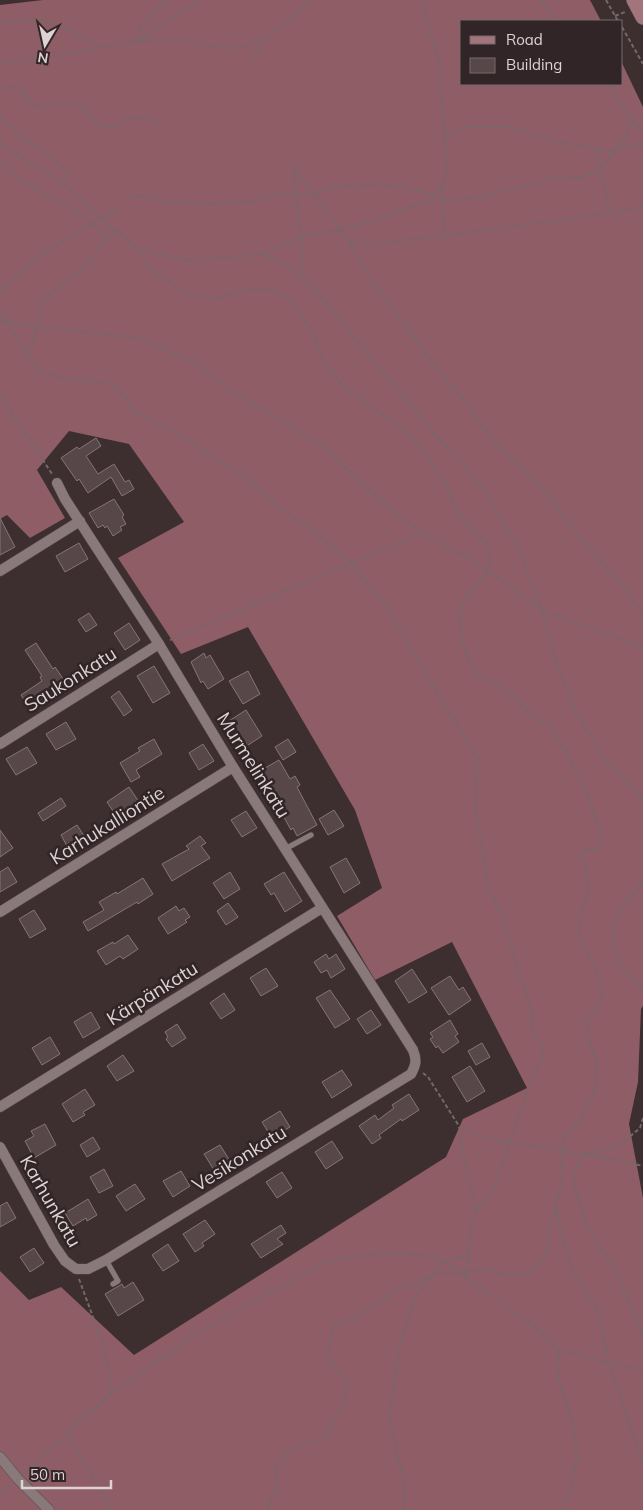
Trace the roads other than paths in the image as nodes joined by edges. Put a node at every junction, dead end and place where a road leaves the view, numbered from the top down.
1 (634, 0) edge
2 (643, 17) edge
3 (57, 483) road end
4 (80, 521) junction
5 (0, 572) edge
6 (160, 644) junction
7 (0, 744) edge
8 (233, 767) junction
9 (311, 835) dead end
10 (285, 849) junction
11 (322, 908) junction
12 (0, 912) edge
13 (416, 1066) joint
14 (0, 1108) edge
15 (0, 1147) edge
16 (106, 1260) junction
17 (76, 1269) joint
18 (113, 1284) dead end
19 (0, 1457) edge
20 (49, 1510) edge

1 - 2 street
3 - 4 street, Murmelinkatu
4 - 5 street
4 - 6 street, Murmelinkatu
6 - 7 street, Saukonkatu
6 - 8 street, Murmelinkatu
8 - 10 street, Murmelinkatu
8 - 12 street, Karhukalliontie
9 - 10 lane
10 - 11 street, Murmelinkatu
11 - 13 street, Murmelinkatu
11 - 14 street, Kärpänkatu
13 - 16 street, Vesikonkatu
15 - 17 street, Karhunkatu
16 - 17 street, Vesikonkatu
16 - 18 lane
19 - 20 street

